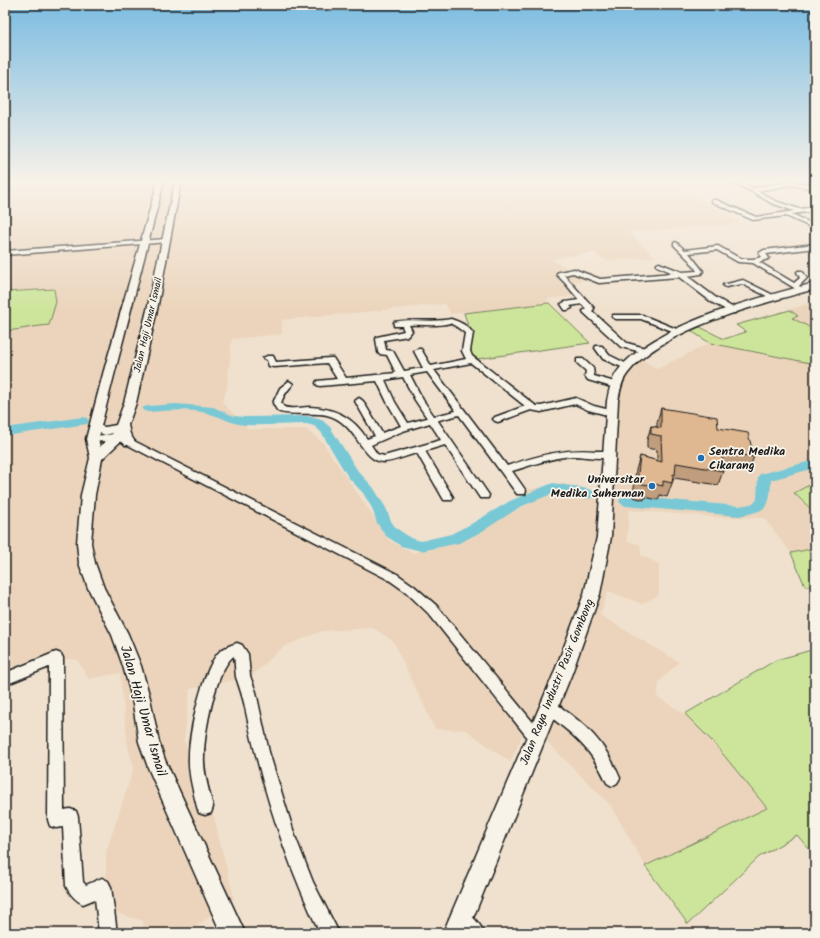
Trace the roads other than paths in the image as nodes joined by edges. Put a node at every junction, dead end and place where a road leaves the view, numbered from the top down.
1 (149, 225) edge
2 (169, 225) edge
3 (165, 244) junction
4 (676, 244) dead end
5 (143, 246) junction
6 (815, 246) edge
7 (684, 252) junction
8 (5, 253) edge
9 (5, 259) edge
10 (754, 261) junction
11 (659, 265) dead end
12 (800, 272) dead end
13 (683, 275) junction
14 (726, 285) dead end
15 (815, 286) edge
16 (797, 288) junction
17 (775, 298) junction
18 (582, 302) junction
19 (568, 308) dead end
20 (732, 311) junction
21 (616, 317) dead end
22 (680, 332) junction
23 (599, 348) dead end
24 (646, 350) junction
25 (418, 351) dead end
26 (267, 358) dead end
27 (472, 360) junction
28 (580, 361) dead end
29 (627, 366) junction
30 (429, 368) junction
31 (403, 374) junction
32 (380, 378) junction
33 (342, 380) junction
34 (320, 383) dead end
35 (288, 384) dead end
36 (615, 385) junction
37 (359, 401) dead end
38 (531, 407) junction
39 (461, 412) junction
40 (611, 413) junction
41 (432, 419) junction
42 (498, 419) dead end
43 (406, 427) junction
44 (94, 431) junction
45 (123, 431) junction
46 (380, 437) junction
47 (448, 441) junction
48 (365, 444) junction
49 (420, 450) junction
50 (609, 455) junction
51 (96, 458) junction
52 (505, 470) junction
53 (521, 491) dead end
54 (484, 495) dead end
55 (448, 496) dead end
56 (5, 679) edge
57 (549, 707) junction
58 (536, 736) junction
59 (612, 778) dead end
60 (205, 807) dead end
61 (458, 926) edge
62 (108, 933) edge
63 (233, 933) edge
64 (330, 933) edge
65 (476, 933) edge

1 - 5 main road, Jalan Haji Umar Ismail
2 - 3 main road, Jalan Haji Umar Ismail
3 - 5 street
3 - 45 main road, Jalan Haji Umar Ismail
4 - 7 street
5 - 8 street
5 - 9 street
5 - 44 main road, Jalan Haji Umar Ismail
6 - 10 street
7 - 10 street
7 - 13 street
10 - 16 street
11 - 13 street
12 - 16 street
13 - 18 street
13 - 20 street
14 - 17 street
15 - 16 main road, Jalan Raya Industri Pasir Gombong
16 - 17 main road, Jalan Raya Industri Pasir Gombong
17 - 20 main road, Jalan Raya Industri Pasir Gombong
18 - 19 street
18 - 24 street
20 - 22 main road, Jalan Raya Industri Pasir Gombong
21 - 22 street
22 - 24 main road, Jalan Raya Industri Pasir Gombong
23 - 29 street
24 - 29 main road, Jalan Raya Industri Pasir Gombong
25 - 30 street
26 - 33 street
27 - 30 street
27 - 31 street
27 - 38 street
28 - 36 street
29 - 36 main road, Jalan Raya Industri Pasir Gombong
30 - 31 street
30 - 39 street
31 - 32 street
31 - 41 street
32 - 33 street
32 - 43 street
33 - 34 street
35 - 48 street
36 - 40 main road, Jalan Raya Industri Pasir Gombong
37 - 46 street
38 - 40 street
38 - 42 street
39 - 41 street
39 - 52 street
40 - 50 main road, Jalan Raya Industri Pasir Gombong
41 - 43 street
41 - 47 street
43 - 46 street
44 - 45 main road
44 - 51 main road, Jalan Haji Umar Ismail
45 - 51 main road, Jalan Haji Umar Ismail
45 - 58 street
46 - 48 street
47 - 49 street
47 - 54 street
48 - 49 street
49 - 55 street
50 - 52 street
50 - 57 main road, Jalan Raya Industri Pasir Gombong
51 - 63 main road, Jalan Haji Umar Ismail
52 - 53 street
56 - 62 street
57 - 58 main road, Jalan Raya Industri Pasir Gombong
57 - 59 street
58 - 61 main road, Jalan Raya Industri Pasir Gombong
60 - 64 street
61 - 65 street

